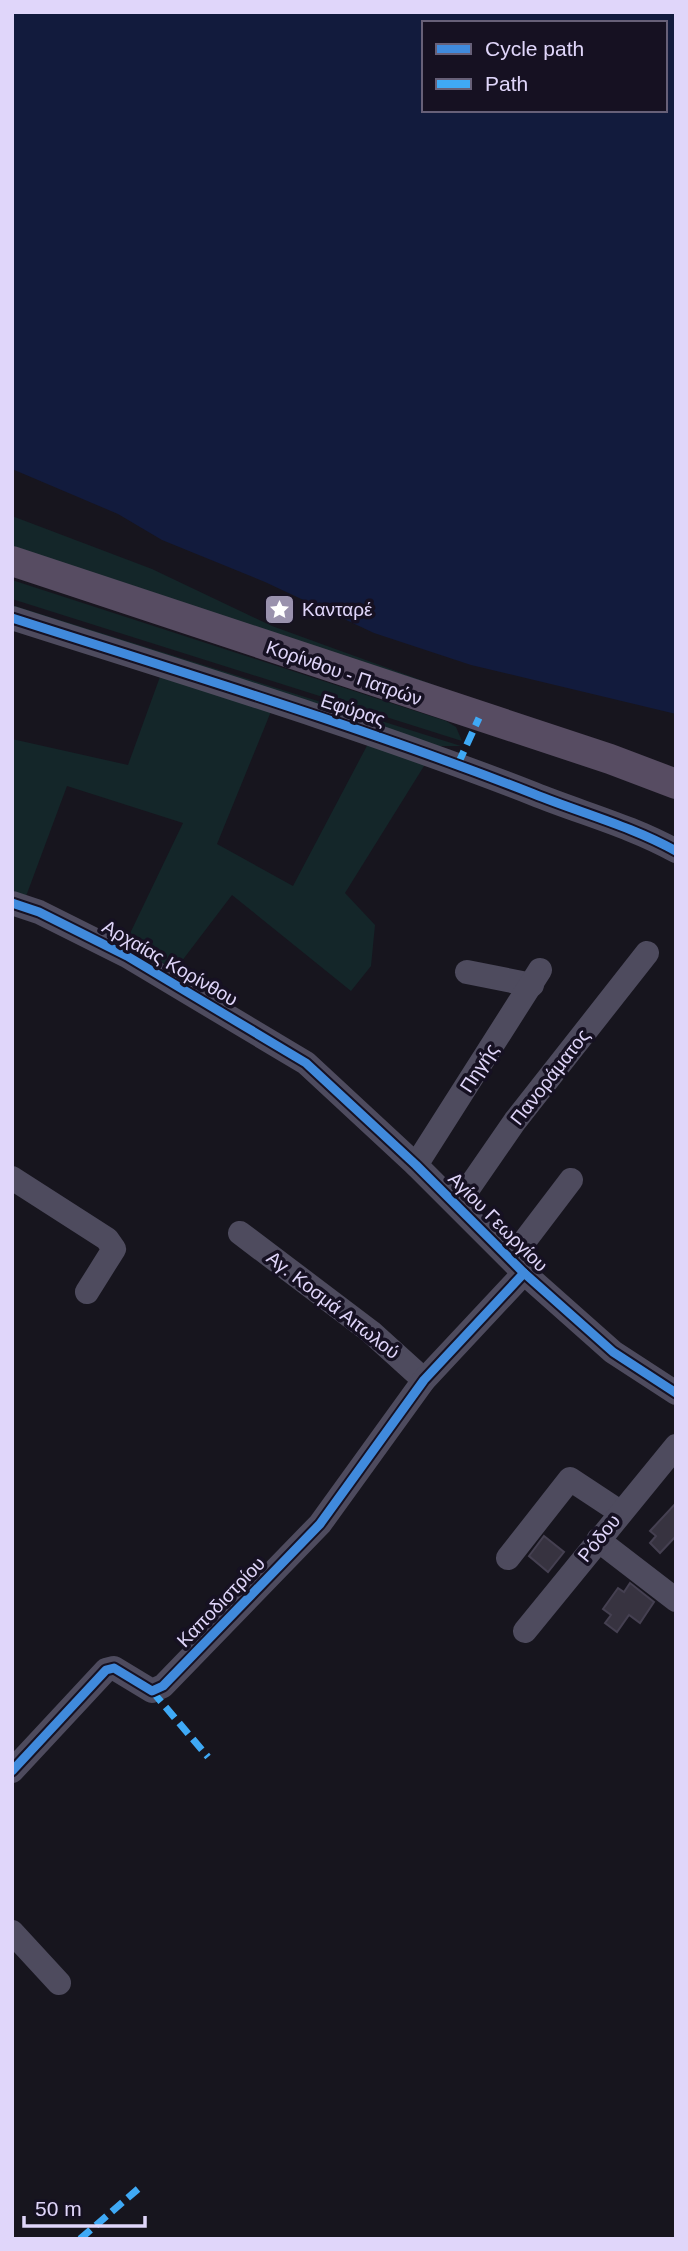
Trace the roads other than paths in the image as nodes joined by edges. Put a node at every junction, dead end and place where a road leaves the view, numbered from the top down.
1 (12, 561) edge
2 (12, 618) edge
3 (676, 783) edge
4 (676, 851) edge
5 (12, 903) edge
6 (648, 953) dead end
7 (467, 972) dead end
8 (306, 1063) joint
9 (416, 1165) junction
10 (12, 1178) edge
11 (571, 1180) dead end
12 (457, 1205) junction
13 (240, 1233) dead end
14 (517, 1266) junction
15 (88, 1292) dead end
16 (424, 1380) junction
17 (676, 1393) edge
18 (676, 1446) edge
19 (620, 1512) junction
20 (598, 1540) junction
21 (508, 1558) dead end
22 (676, 1600) edge
23 (525, 1631) dead end
24 (12, 1771) edge
25 (12, 1932) edge
26 (59, 1983) dead end

1 - 3 main road, Κορίνθου - Πατρών
2 - 4 street, Εφύρας
5 - 8 street, Αρχαίας Κορίνθου
6 - 12 street, Πανοράματος
7 - 9 street, Πηγής
8 - 9 street, Αγίου Γεωργίου
9 - 12 street, Αγίου Γεωργίου
10 - 15 street
11 - 14 street
12 - 14 street, Αγίου Γεωργίου
13 - 16 street, Αγ. Κοσμά Αιτωλού
14 - 16 street
14 - 17 street, Αγίου Γεωργίου
16 - 24 street, Καποδιστρίου
18 - 19 street, Ρόδου
19 - 20 street, Ρόδου
19 - 21 street
20 - 22 street
20 - 23 street, Ρόδου
25 - 26 street

